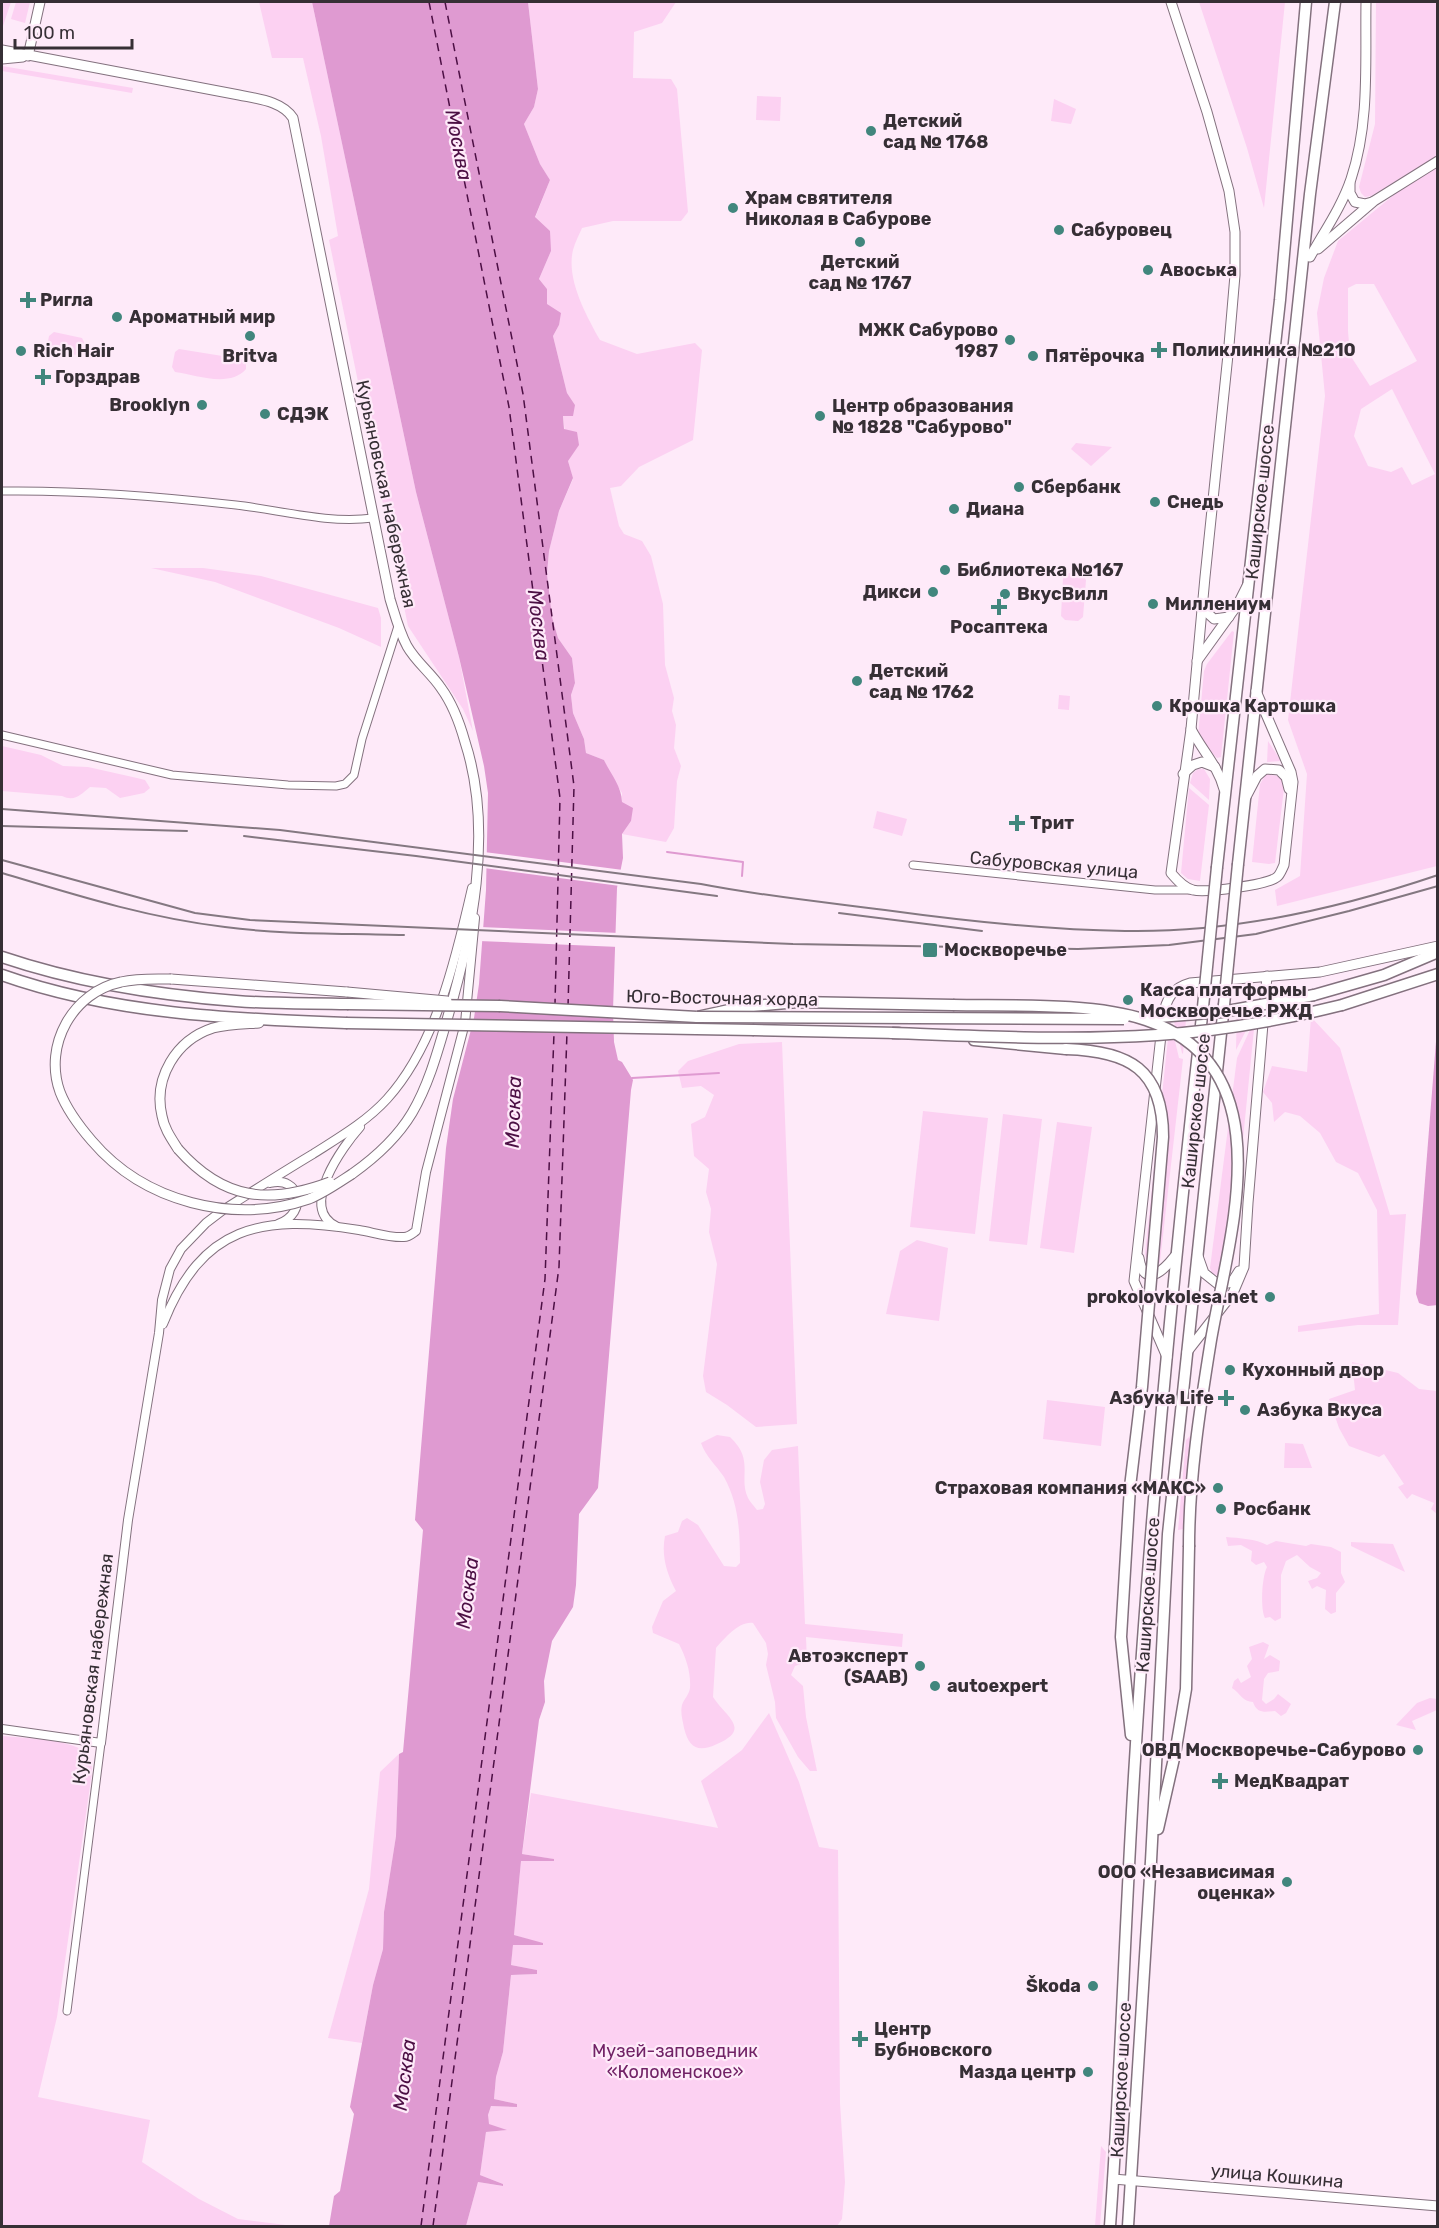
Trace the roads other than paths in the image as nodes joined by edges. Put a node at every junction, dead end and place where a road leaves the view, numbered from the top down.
1 (40, 2) edge
2 (1171, 2) edge
3 (1306, 2) edge
4 (1335, 2) edge
5 (1366, 2) edge
6 (2, 50) edge
7 (28, 56) junction
8 (2, 59) edge
9 (1437, 161) edge
10 (1350, 182) junction
11 (1374, 201) junction
12 (1310, 256) junction
13 (1303, 271) junction
14 (2, 491) edge
15 (373, 518) junction
16 (1247, 586) junction
17 (1202, 608) junction
18 (1229, 617) junction
19 (398, 626) junction
20 (1196, 662) junction
21 (1256, 691) junction
22 (1191, 729) junction
23 (2, 735) edge
24 (1219, 772) junction
25 (1183, 774) junction
26 (1226, 795) junction
27 (1291, 797) junction
28 (1244, 802) junction
29 (913, 865) dead end
30 (477, 868) junction
31 (1192, 890) junction
32 (1437, 946) edge
33 (1437, 952) edge
34 (2, 957) edge
35 (1437, 974) edge
36 (2, 975) edge
37 (1268, 976) junction
38 (500, 1006) junction
39 (697, 1017) junction
40 (289, 1021) junction
41 (892, 1033) junction
42 (370, 1115) junction
43 (352, 1174) junction
44 (259, 1188) junction
45 (275, 1225) junction
46 (339, 1227) junction
47 (1138, 1250) junction
48 (1245, 1255) junction
49 (1175, 1256) junction
50 (1197, 1256) junction
51 (159, 1333) junction
52 (1187, 1352) junction
53 (1167, 1357) junction
54 (2, 1729) edge
55 (101, 1743) junction
56 (1134, 1762) junction
57 (1151, 1861) junction
58 (67, 2011) dead end
59 (1113, 2179) junction
60 (1132, 2181) junction
61 (1437, 2206) edge
62 (1110, 2226) edge
63 (1128, 2226) edge

1 - 7 main road
2 - 17 main road
3 - 16 main road, Каширское шоссе
4 - 13 main road, Каширское шоссе
5 - 10 main road
6 - 7 main road
7 - 8 main road
7 - 15 main road, Курьяновская набережная
9 - 11 main road
10 - 11 main road
10 - 12 main road
11 - 12 main road
12 - 13 main road
13 - 21 main road, Каширское шоссе
14 - 15 street
15 - 19 main road, Курьяновская набережная
16 - 18 main road
16 - 26 main road, Каширское шоссе
17 - 18 main road
17 - 20 main road
18 - 20 main road
19 - 23 street
19 - 30 main road, Курьяновская набережная
20 - 22 main road
21 - 27 main road
21 - 28 main road, Каширское шоссе
22 - 24 main road
22 - 25 main road
24 - 25 main road
24 - 26 main road
25 - 31 main road
26 - 49 main road, Каширское шоссе, bridge
27 - 28 main road
27 - 31 main road
28 - 50 main road, Каширское шоссе, bridge
29 - 31 street, Сабуровская улица
30 - 42 street, Курьяновская набережная
30 - 43 main road
30 - 46 street, Курьяновская набережная
32 - 37 main road
33 - 39 main road, Юго-Восточная хорда, bridge
34 - 38 main road, Юго-Восточная хорда, bridge
35 - 41 main road, Юго-Восточная хорда, bridge
36 - 40 main road, Юго-Восточная хорда
37 - 47 main road
37 - 48 main road
38 - 39 main road, Юго-Восточная хорда
38 - 43 main road, bridge
39 - 57 main road, bridge
40 - 41 main road, Юго-Восточная хорда, bridge
40 - 43 main road, bridge
41 - 56 main road, bridge
42 - 44 street, Курьяновская набережная
42 - 46 street
44 - 45 street
44 - 51 street, Курьяновская набережная
45 - 46 street, Курьяновская набережная
45 - 51 street, Курьяновская набережная
47 - 49 main road
47 - 53 main road
48 - 50 main road
48 - 52 main road
49 - 53 main road, Каширское шоссе
50 - 52 main road, Каширское шоссе
51 - 55 street, Курьяновская набережная
52 - 57 main road, Каширское шоссе
53 - 56 main road, Каширское шоссе
54 - 55 street
55 - 58 street, Курьяновская набережная
56 - 59 main road, Каширское шоссе
57 - 60 main road, Каширское шоссе
59 - 60 main road, улица Кошкина
59 - 62 main road, Каширское шоссе
60 - 61 main road, улица Кошкина
60 - 63 main road, Каширское шоссе

